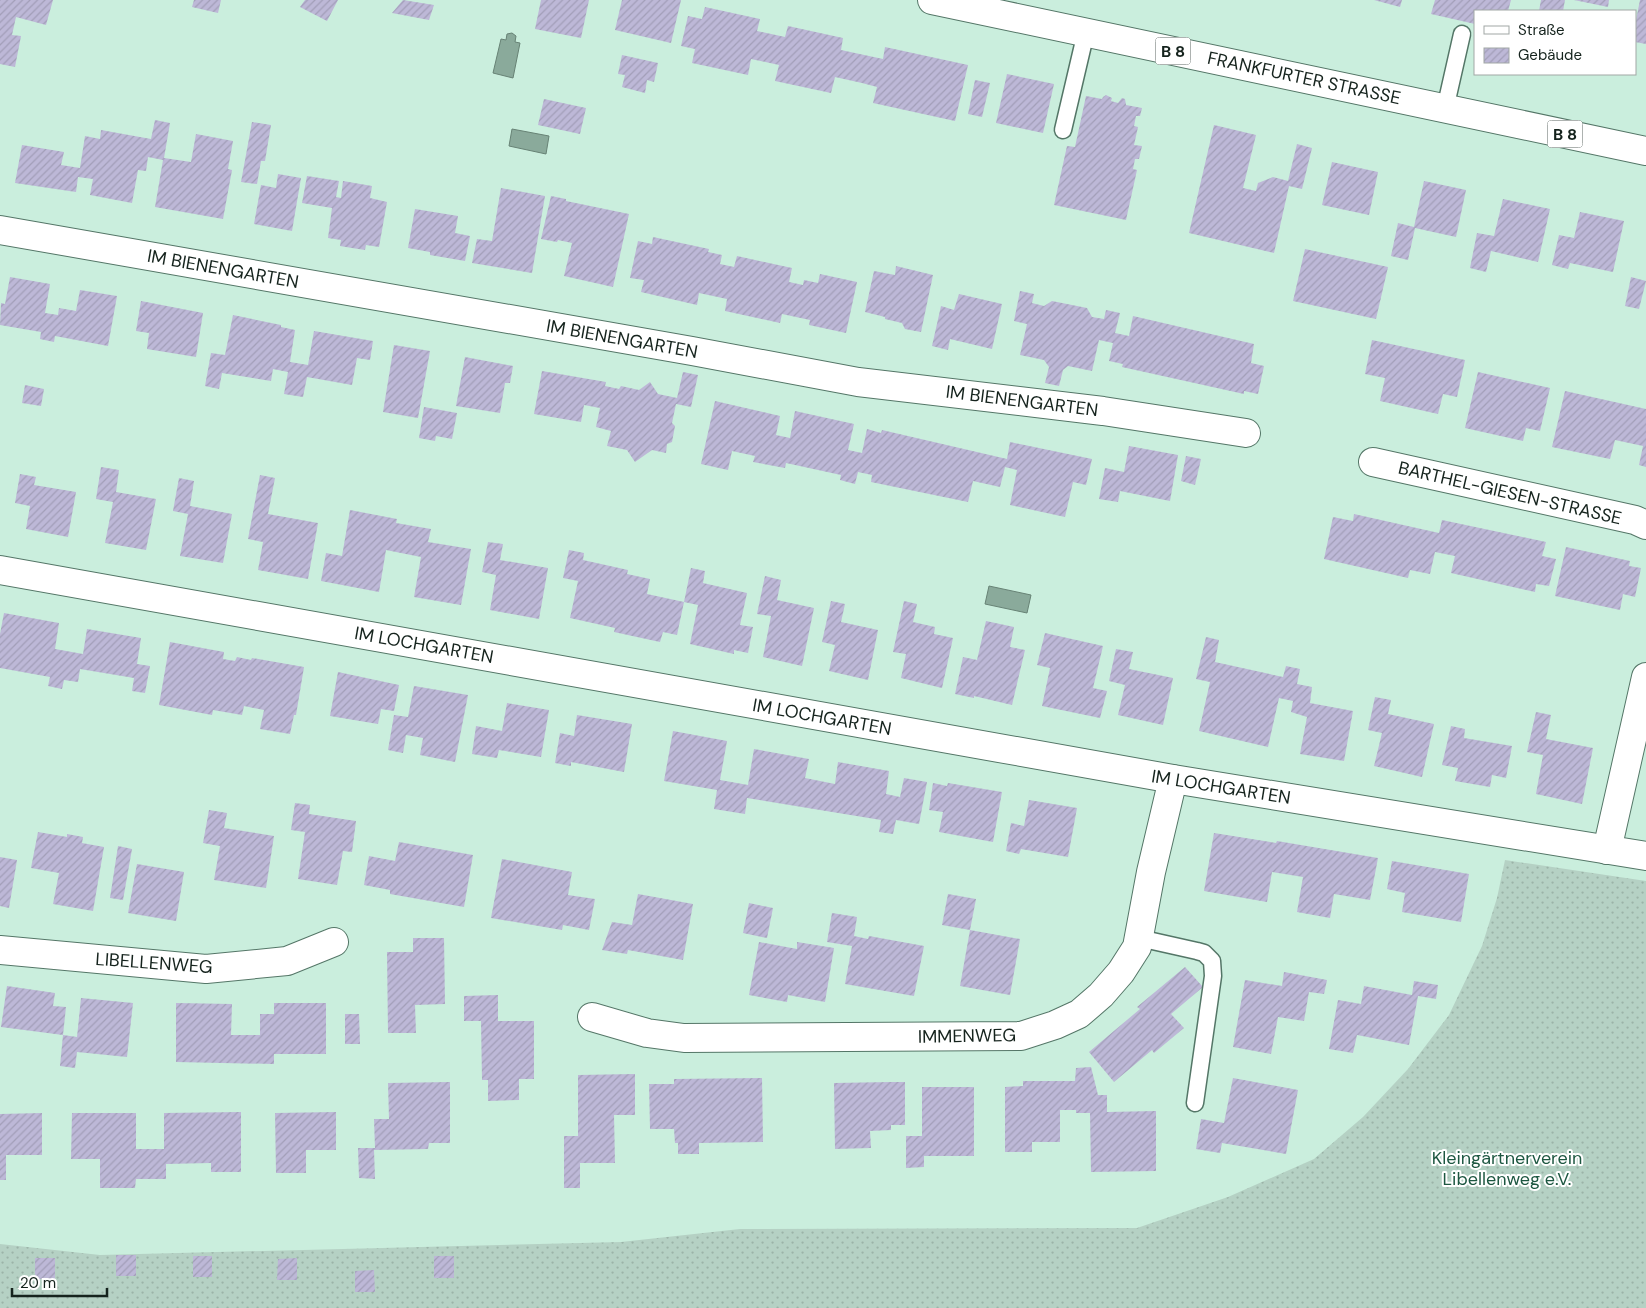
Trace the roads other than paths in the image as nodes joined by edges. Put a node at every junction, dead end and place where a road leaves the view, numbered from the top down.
1 (932, 0) edge
2 (1086, 32) junction
3 (1462, 34) dead end
4 (1445, 109) junction
5 (1063, 130) dead end
6 (1646, 151) edge
7 (0, 230) edge
8 (1246, 433) dead end
9 (1373, 462) dead end
10 (1646, 525) edge
11 (0, 570) edge
12 (1646, 677) edge
13 (1173, 779) junction
14 (1607, 850) junction
15 (1646, 856) edge
16 (1139, 938) junction
17 (334, 942) dead end
18 (0, 950) edge
19 (592, 1017) dead end
20 (1195, 1103) dead end

1 - 2 street, FRANKFURTER STRASSE / B 8
2 - 4 street, FRANKFURTER STRASSE / B 8
2 - 5 lane
3 - 4 lane
4 - 6 street, FRANKFURTER STRASSE / B 8
7 - 8 street, IM BIENENGARTEN
9 - 10 street, BARTHEL-GIESEN-STRASSE
11 - 13 street, IM LOCHGARTEN
12 - 14 street
13 - 14 street, IM LOCHGARTEN
13 - 16 street, IMMENWEG
14 - 15 street, IM LOCHGARTEN
16 - 19 street, IMMENWEG
16 - 20 lane
17 - 18 street, LIBELLENWEG

